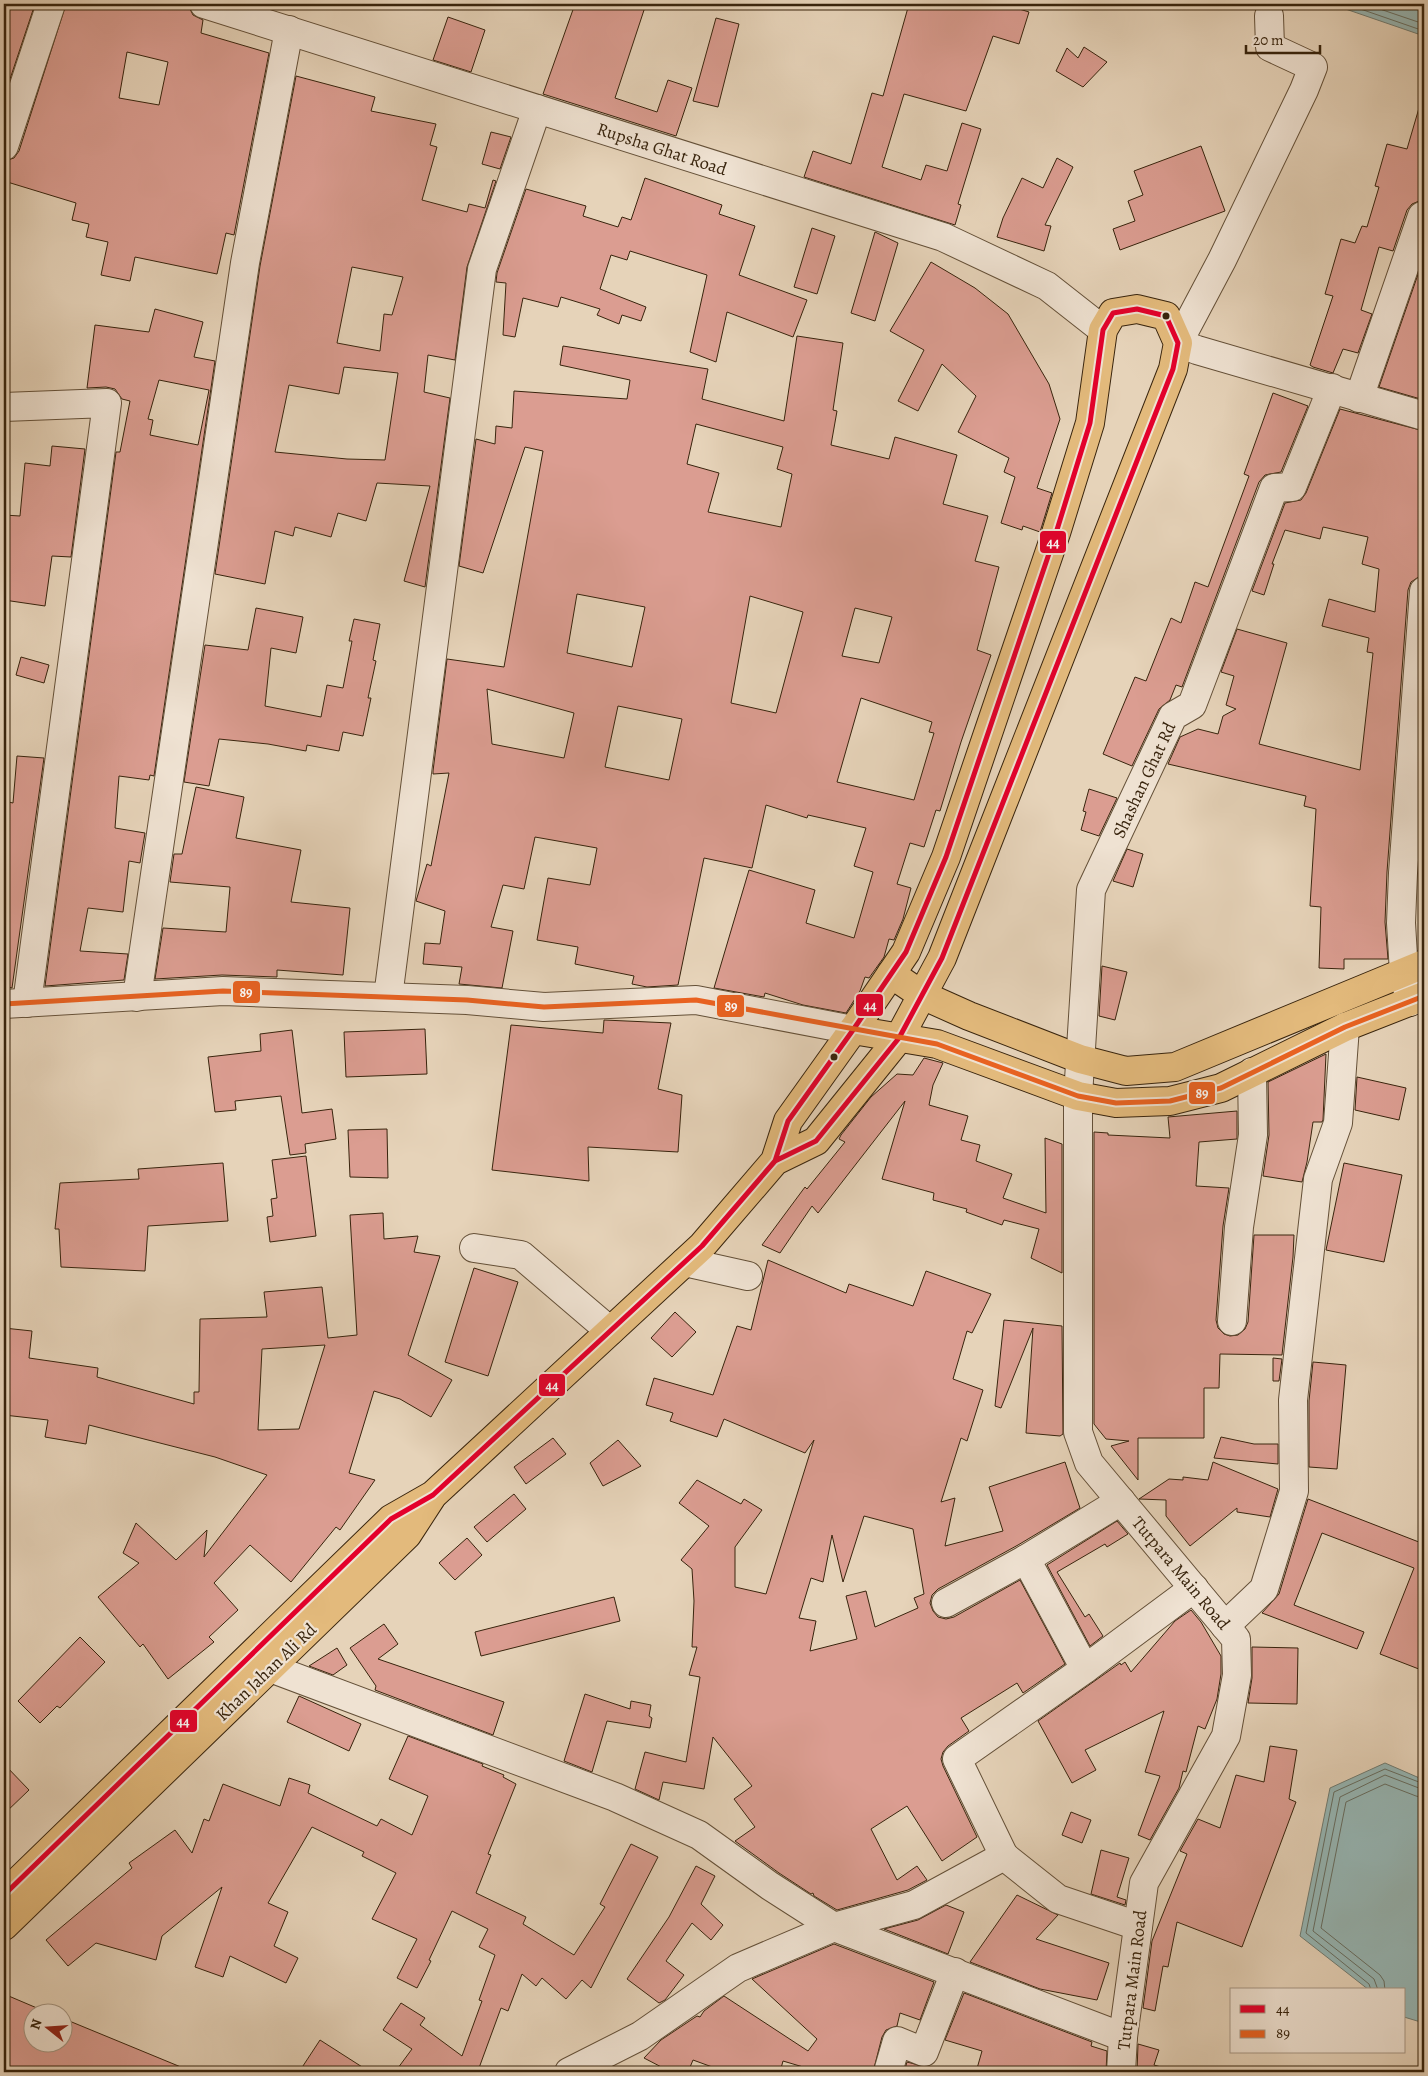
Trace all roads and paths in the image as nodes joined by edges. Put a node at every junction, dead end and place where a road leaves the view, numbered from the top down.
1 (51, 4) edge
2 (204, 4) edge
3 (1269, 16) dead end
4 (289, 30) junction
5 (537, 109) junction
6 (4, 146) edge
7 (1422, 216) dead end
8 (1103, 330) junction
9 (1178, 342) junction
10 (1332, 388) junction
11 (1359, 398) junction
12 (4, 407) edge
13 (1424, 416) edge
14 (1424, 591) edge
15 (1421, 673) edge
16 (1414, 968) edge
17 (891, 974) junction
18 (922, 995) junction
19 (137, 996) junction
20 (388, 997) junction
21 (1417, 999) edge
22 (15, 1004) edge
23 (1345, 1027) junction
24 (854, 1030) junction
25 (899, 1038) junction
26 (1080, 1059) junction
27 (1252, 1072) junction
28 (1078, 1096) junction
29 (775, 1161) junction
30 (474, 1248) dead end
31 (684, 1262) junction
32 (748, 1276) dead end
33 (1232, 1321) dead end
34 (610, 1331) junction
35 (1121, 1501) junction
36 (1026, 1559) junction
37 (1194, 1588) junction
38 (946, 1603) dead end
39 (1226, 1626) junction
40 (260, 1664) junction
41 (1085, 1668) junction
42 (1004, 1856) junction
43 (4, 1895) edge
44 (4, 1926) edge
45 (1138, 1926) junction
46 (834, 1927) junction
47 (955, 1972) junction
48 (1123, 2037) junction
49 (569, 2072) edge
50 (888, 2072) edge
51 (1121, 2072) edge

1 - 6 street
2 - 4 street, Rupsha Ghat Road
3 - 9 street
4 - 5 street, Rupsha Ghat Road
4 - 19 street
5 - 8 street, Rupsha Ghat Road
5 - 20 street
7 - 11 street
8 - 9 main road
8 - 17 main road, Khan Jahan Ali Rd
9 - 10 street
9 - 18 main road, Khan Jahan Ali Rd
10 - 11 street
10 - 26 street, Shashan Ghat Rd
11 - 13 street
12 - 22 street
14 - 15 street
15 - 16 street
16 - 21 street
16 - 26 main road
17 - 18 main road
17 - 24 main road, Khan Jahan Ali Rd
18 - 25 main road, Khan Jahan Ali Rd
18 - 26 main road
19 - 20 street
19 - 22 street
20 - 24 street
21 - 23 main road
23 - 27 main road
23 - 39 street
24 - 25 main road
24 - 29 main road, Khan Jahan Ali Rd
25 - 28 main road
25 - 29 main road, Khan Jahan Ali Rd
26 - 28 street, Shashan Ghat Rd
27 - 28 main road
27 - 33 street
28 - 35 street, Tutpara Main Road
29 - 31 main road, Khan Jahan Ali Rd
30 - 34 street
31 - 32 street
31 - 34 main road, Khan Jahan Ali Rd
34 - 40 main road, Khan Jahan Ali Rd
35 - 36 street
35 - 37 street, Tutpara Main Road
36 - 38 street
36 - 41 street
37 - 39 street, Tutpara Main Road
37 - 41 street
39 - 45 street, Tutpara Main Road
40 - 43 main road, Khan Jahan Ali Rd
40 - 44 main road, Khan Jahan Ali Rd
40 - 46 street
41 - 42 street
42 - 45 street
42 - 46 street
45 - 48 street, Tutpara Main Road
46 - 47 street
46 - 49 street
47 - 48 street
47 - 50 street
48 - 51 street, Tutpara Main Road

